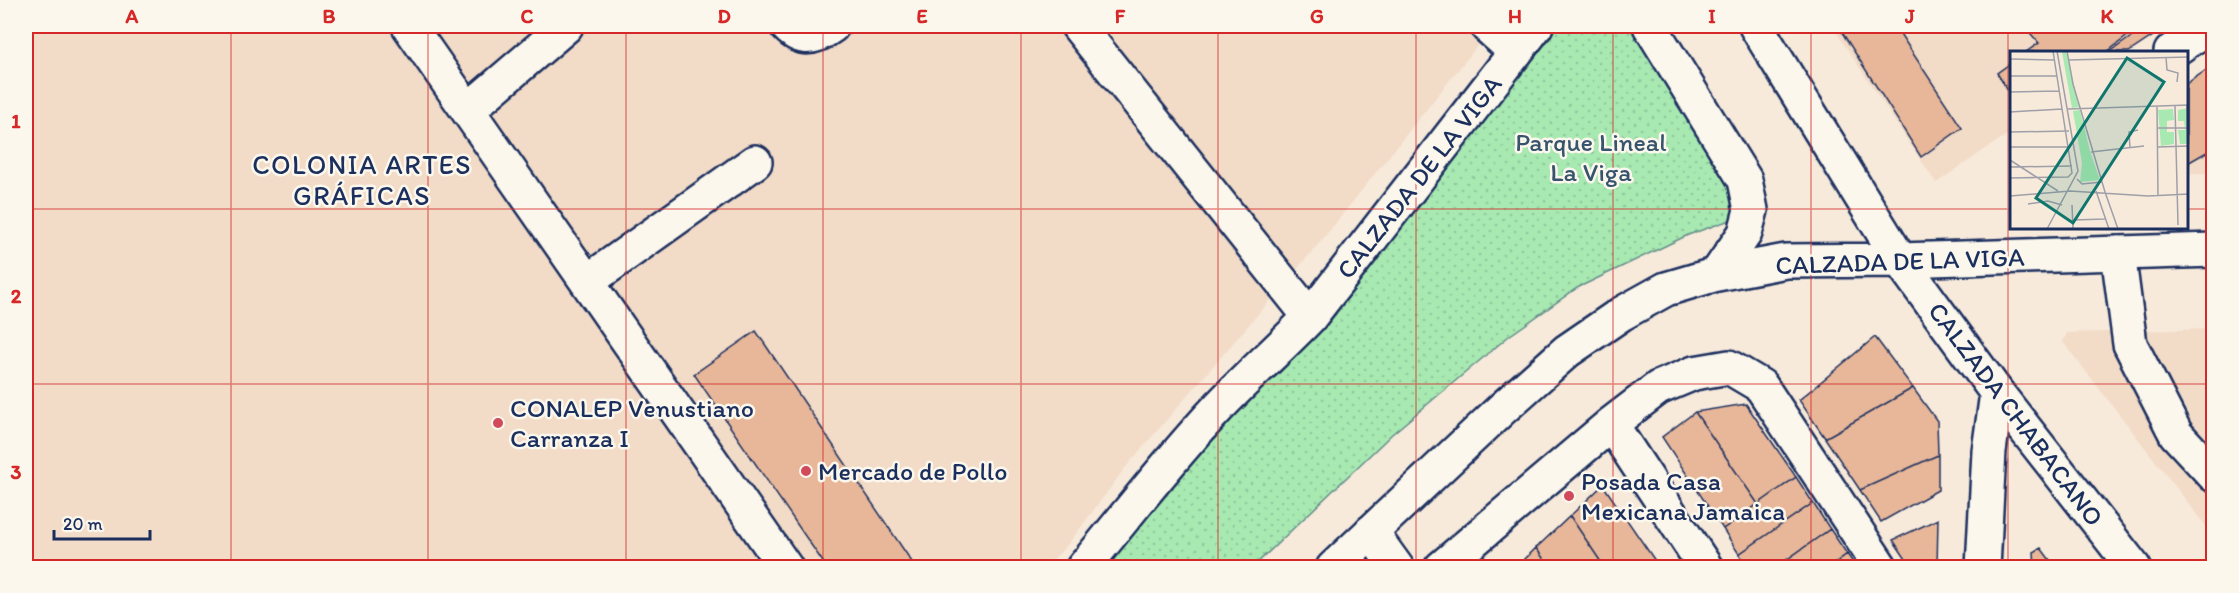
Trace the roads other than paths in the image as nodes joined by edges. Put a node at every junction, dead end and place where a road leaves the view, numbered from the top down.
1 (409, 26) edge
2 (566, 26) edge
3 (787, 26) edge
4 (832, 26) edge
5 (1078, 26) edge
6 (1487, 26) edge
7 (1536, 26) edge
8 (1650, 26) edge
9 (1756, 26) edge
10 (2210, 26) edge
11 (2172, 51) edge
12 (1516, 52) junction
13 (468, 110) junction
14 (755, 162) dead end
15 (2214, 250) edge
16 (2118, 254) junction
17 (1900, 260) junction
18 (1717, 274) junction
19 (588, 281) junction
20 (1310, 317) junction
21 (1997, 393) junction
22 (1611, 424) junction
23 (2214, 475) edge
24 (1371, 532) junction
25 (786, 567) edge
26 (1083, 567) edge
27 (1333, 567) edge
28 (1397, 567) edge
29 (1441, 567) edge
30 (1706, 567) edge
31 (1881, 567) edge
32 (1983, 567) edge
33 (2134, 567) edge

1 - 13 street
2 - 13 street
3 - 4 street
5 - 20 street
6 - 12 street
7 - 12 street, CALZADA DE LA VIGA
8 - 18 street
9 - 17 street, CALZADA CHABACANO
10 - 11 street
12 - 20 street, CALZADA DE LA VIGA
13 - 19 street
14 - 19 street
15 - 16 street, CALZADA DE LA VIGA
16 - 17 street, CALZADA DE LA VIGA
16 - 23 street
17 - 18 street, CALZADA DE LA VIGA
17 - 21 street, CALZADA CHABACANO
18 - 24 street, CALZADA DE LA VIGA
19 - 25 street
20 - 26 street, CALZADA DE LA VIGA
21 - 32 street
21 - 33 street, CALZADA CHABACANO
22 - 29 street
22 - 30 street
22 - 31 street
24 - 27 street, CALZADA DE LA VIGA
24 - 28 street

